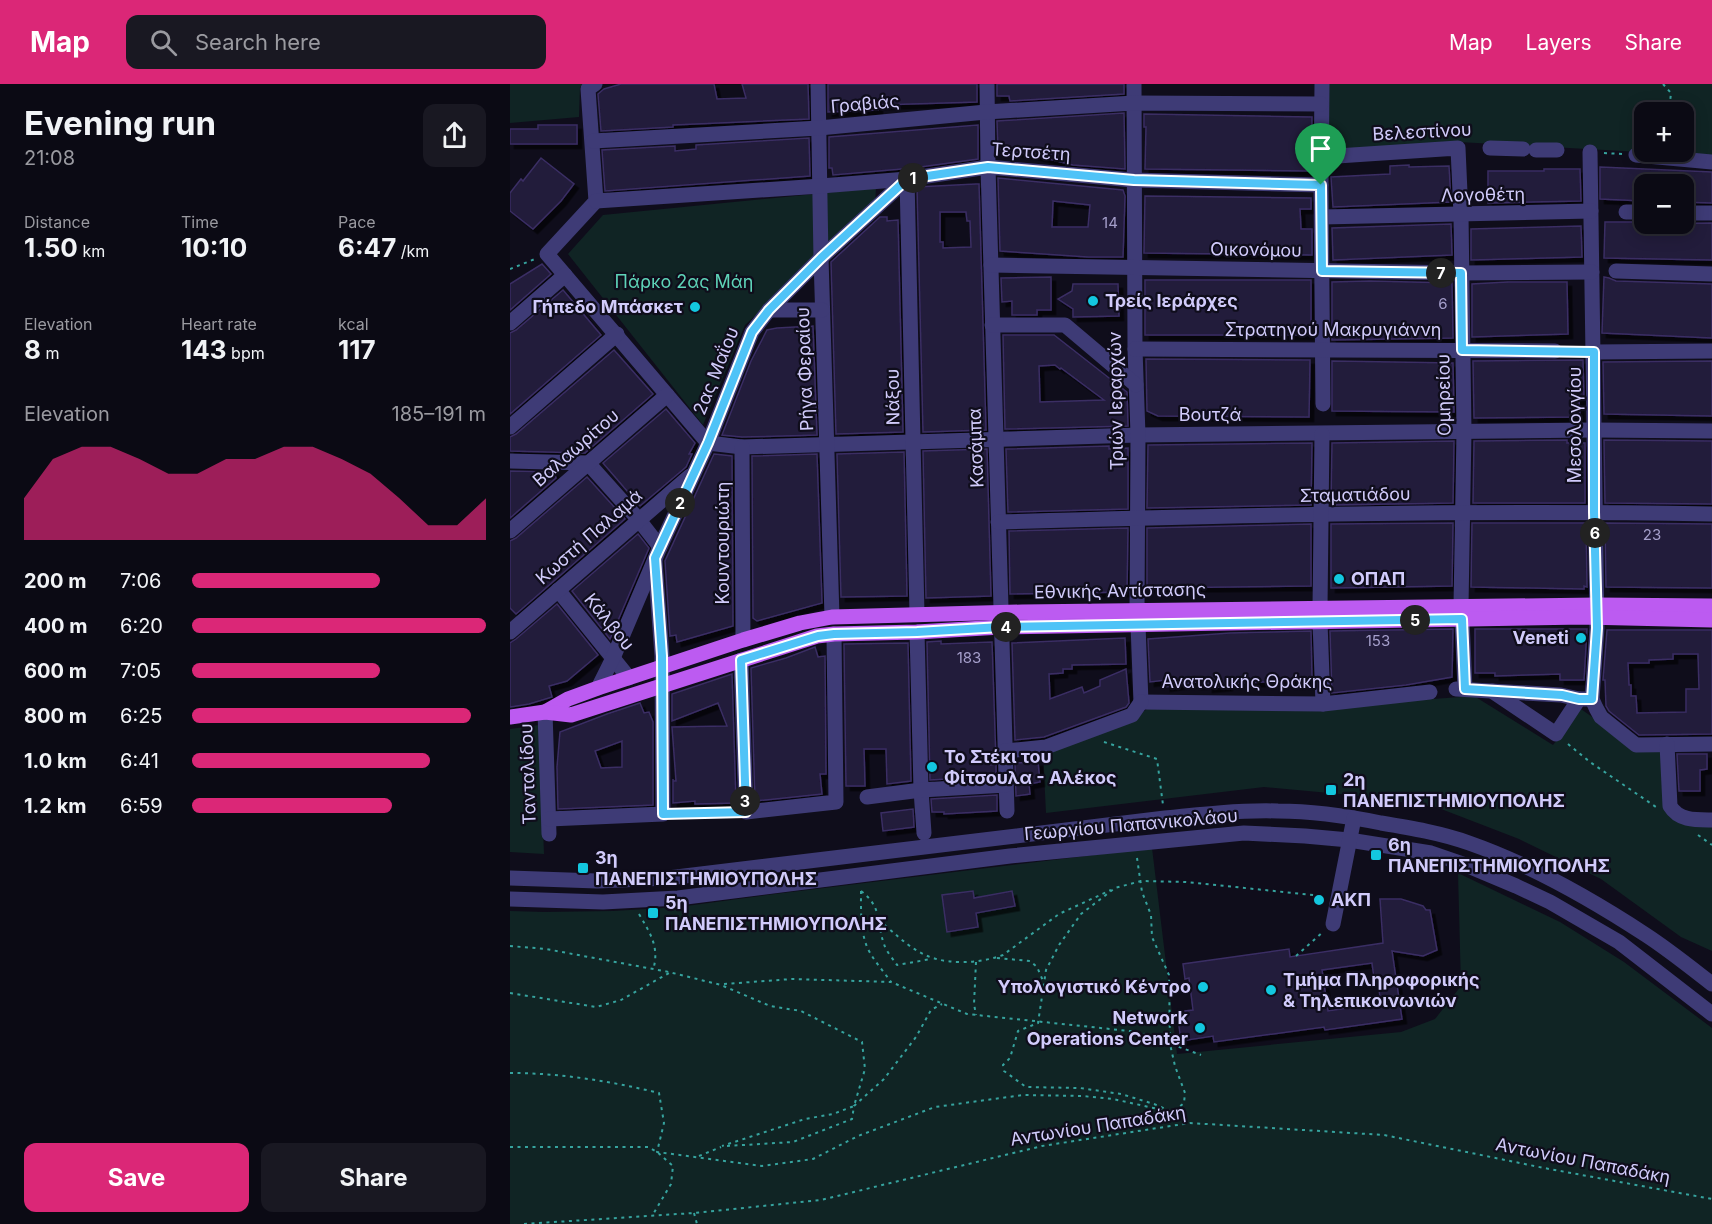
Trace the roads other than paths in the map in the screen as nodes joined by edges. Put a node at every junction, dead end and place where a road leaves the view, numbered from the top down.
1 (818, 84) edge
2 (987, 84) edge
3 (1134, 84) edge
4 (1322, 84) edge
5 (592, 86) edge
6 (1134, 103) junction
7 (1321, 104) junction
8 (986, 112) junction
9 (819, 128) junction
10 (593, 141) junction
11 (1458, 148) joint
12 (1490, 148) dead end
13 (1557, 150) dead end
14 (1590, 152) road end
15 (1322, 157) junction
16 (1694, 160) edge
17 (1712, 162) edge
18 (988, 167) junction
19 (907, 179) junction
20 (1134, 180) junction
21 (1321, 185) junction
22 (821, 186) junction
23 (596, 201) junction
24 (1591, 211) junction
25 (1626, 212) dead end
26 (1634, 212) edge
27 (1694, 213) edge
28 (1712, 213) edge
29 (1461, 215) junction
30 (1322, 217) junction
31 (821, 258) junction
32 (990, 265) junction
33 (1134, 268) junction
34 (1322, 271) junction
35 (1616, 271) dead end
36 (1592, 272) junction
37 (1461, 273) junction
38 (1712, 274) edge
39 (565, 275) junction
40 (769, 310) junction
41 (822, 310) junction
42 (510, 323) edge
43 (992, 325) junction
44 (616, 334) junction
45 (1135, 349) junction
46 (1323, 350) junction
47 (1462, 350) junction
48 (1555, 351) dead end
49 (1712, 351) edge
50 (1594, 352) junction
51 (1136, 385) junction
52 (667, 395) junction
53 (1323, 404) dead end
54 (510, 427) edge
55 (1594, 430) junction
56 (1464, 431) junction
57 (1712, 431) edge
58 (1322, 434) junction
59 (1138, 435) junction
60 (996, 439) junction
61 (913, 441) junction
62 (708, 443) junction
63 (826, 444) junction
64 (742, 447) junction
65 (510, 461) edge
66 (588, 463) junction
67 (694, 472) junction
68 (1594, 512) junction
69 (1464, 513) junction
70 (1712, 514) edge
71 (1321, 515) junction
72 (1137, 518) junction
73 (639, 520) junction
74 (998, 522) junction
75 (510, 531) edge
76 (658, 553) junction
77 (558, 590) junction
78 (1712, 606) edge
79 (1597, 611) junction
80 (1461, 613) junction
81 (917, 614) junction
82 (1320, 615) junction
83 (832, 617) junction
84 (1138, 618) junction
85 (1001, 620) junction
86 (1712, 620) edge
87 (513, 624) edge
88 (917, 632) junction
89 (834, 634) junction
90 (743, 640) junction
91 (613, 658) junction
92 (741, 660) junction
93 (662, 668) junction
94 (629, 678) junction
95 (661, 685) junction
96 (598, 688) junction
97 (1492, 691) junction
98 (1430, 692) dead end
99 (1586, 699) junction
100 (1141, 702) junction
101 (1323, 704) junction
102 (545, 712) junction
103 (510, 717) edge
104 (1667, 744) junction
105 (1712, 744) edge
106 (1005, 752) junction
107 (1006, 785) junction
108 (921, 790) junction
109 (867, 797) dead end
110 (1007, 811) dead end
111 (1354, 818) junction
112 (1712, 820) edge
113 (549, 826) joint
114 (924, 832) dead end
115 (1349, 840) junction
116 (510, 878) edge
117 (510, 899) edge
118 (1333, 924) road end
119 (1712, 984) edge
120 (1712, 1014) edge

1 - 9 street, Ρήγα Φεραίου
2 - 8 street, Κασάμπα
3 - 6 street, Τριών Ιεραρχών
4 - 7 street
5 - 10 street
6 - 7 street, Γραβιάς
6 - 8 street, Γραβιάς
6 - 20 street, Τριών Ιεραρχών
7 - 15 street
8 - 9 street, Γραβιάς
8 - 18 street, Κασάμπα
9 - 10 street, Γραβιάς
9 - 22 street, Ρήγα Φεραίου
10 - 23 street
11 - 15 street, Βελεστίνου
11 - 29 street, Ομηρείου
12 - 13 street, Βελεστίνου
14 - 24 street, Μεσολογγίου
15 - 21 street
16 - 17 street
18 - 19 street, Τερτσέτη
18 - 20 street, Τερτσέτη
18 - 32 street, Κασάμπα
19 - 22 street, Τερτσέτη
19 - 31 street, 2ας Μαΐου
19 - 61 street, Νάξου
20 - 21 street, Τερτσέτη
20 - 33 street, Τριών Ιεραρχών
21 - 30 street
22 - 23 street, Τερτσέτη
22 - 31 street, Ρήγα Φεραίου
23 - 39 street
24 - 29 street, Λογοθέτη
24 - 36 street, Μεσολογγίου
25 - 26 street
27 - 28 street
29 - 30 street, Λογοθέτη
29 - 37 street, Ομηρείου
30 - 34 street
31 - 40 street, 2ας Μαΐου
31 - 41 street, Ρήγα Φεραίου
32 - 33 street, Οικονόμου
32 - 43 street, Κασάμπα
33 - 34 street, Οικονόμου
33 - 45 street, Τριών Ιεραρχών
34 - 37 street, Οικονόμου
34 - 46 street
35 - 38 street
36 - 37 street, Οικονόμου
36 - 50 street, Μεσολογγίου
37 - 47 street, Ομηρείου
39 - 42 street
39 - 44 street
40 - 41 street
40 - 62 street, 2ας Μαΐου
41 - 63 street, Ρήγα Φεραίου
43 - 51 street
43 - 60 street, Κασάμπα
44 - 52 street
44 - 54 street
45 - 46 street, Στρατηγού Μακρυγιάννη
45 - 51 street, Τριών Ιεραρχών
46 - 47 street, Στρατηγού Μακρυγιάννη
46 - 53 street
47 - 48 street, Στρατηγού Μακρυγιάννη
47 - 56 street, Ομηρείου
49 - 50 street
50 - 55 street, Μεσολογγίου
51 - 59 street, Τριών Ιεραρχών
52 - 62 street
52 - 66 street, Βαλαωρίτου
55 - 56 street, Βουτζά
55 - 57 street, Βουτζά
55 - 68 street, Μεσολογγίου
56 - 58 street, Βουτζά
56 - 69 street, Ομηρείου
58 - 59 street, Βουτζά
58 - 71 street
59 - 60 street, Βουτζά
59 - 72 street, Τριών Ιεραρχών
60 - 61 street, Βουτζά
60 - 74 street, Κασάμπα
61 - 63 street, Βουτζά
61 - 81 street, Νάξου
62 - 64 street, Βουτζά
62 - 67 street, 2ας Μαΐου
63 - 64 street, Βουτζά
63 - 83 street, Ρήγα Φεραίου
64 - 90 street, Κουντουριώτη
65 - 66 street
66 - 73 street
66 - 75 street, Βαλαωρίτου
67 - 73 street, Κωστή Παλαμά
67 - 76 street, 2ας Μαΐου
68 - 69 street, Σταματιάδου
68 - 70 street, Σταματιάδου
68 - 79 street, Μεσολογγίου
69 - 71 street, Σταματιάδου
69 - 80 street, Ομηρείου
71 - 72 street, Σταματιάδου
71 - 82 street
72 - 74 street, Σταματιάδου
72 - 84 street, Τριών Ιεραρχών
73 - 76 street
73 - 77 street, Κωστή Παλαμά
74 - 85 street, Κασάμπα
76 - 91 street, 2ας Μαΐου
76 - 93 street, 2ας Μαΐου
77 - 87 street, Κωστή Παλαμά
77 - 91 street, Κάλβου
78 - 79 main road, Εθνικής Αντίστασης
79 - 80 main road, Εθνικής Αντίστασης
79 - 86 main road, Εθνικής Αντίστασης
79 - 99 street, Μεσολογγίου
80 - 82 main road, Εθνικής Αντίστασης
80 - 97 street, Ομηρείου
81 - 83 main road, Εθνικής Αντίστασης
81 - 85 main road, Εθνικής Αντίστασης
82 - 84 main road, Εθνικής Αντίστασης
82 - 101 street
83 - 90 main road, Εθνικής Αντίστασης
84 - 85 main road, Εθνικής Αντίστασης
84 - 100 street, Τριών Ιεραρχών
85 - 88 main road, Εθνικής Αντίστασης
85 - 106 street, Κασάμπα
88 - 89 main road, Εθνικής Αντίστασης
88 - 108 street
89 - 92 main road, Εθνικής Αντίστασης
89 - 92 street
90 - 93 main road, Εθνικής Αντίστασης
91 - 94 street, Κάλβου
91 - 96 street, 2ας Μαΐου
92 - 95 main road, Εθνικής Αντίστασης
93 - 94 main road, Εθνικής Αντίστασης
93 - 95 street, 2ας Μαΐου
94 - 96 main road, Εθνικής Αντίστασης
95 - 102 main road, Εθνικής Αντίστασης
95 - 113 street, 2ας Μαΐου
96 - 102 main road, Εθνικής Αντίστασης
97 - 99 street
97 - 99 street
98 - 101 street, Ανατολικής Θράκης
99 - 104 street
100 - 101 street, Ανατολικής Θράκης
100 - 106 street, Ανατολικής Θράκης
102 - 103 main road, Εθνικής Αντίστασης
102 - 113 street, Τανταλίδου
104 - 105 street
104 - 112 street
106 - 107 street, Κασάμπα
107 - 108 street
107 - 110 street, Κασάμπα
108 - 109 street
108 - 114 street
111 - 115 street
111 - 116 street, Γεωργίου Παπανικολάου
111 - 119 street, Γεωργίου Παπανικολάου
115 - 117 street, Γεωργίου Παπανικολάου
115 - 118 street
115 - 120 street, Γεωργίου Παπανικολάου

